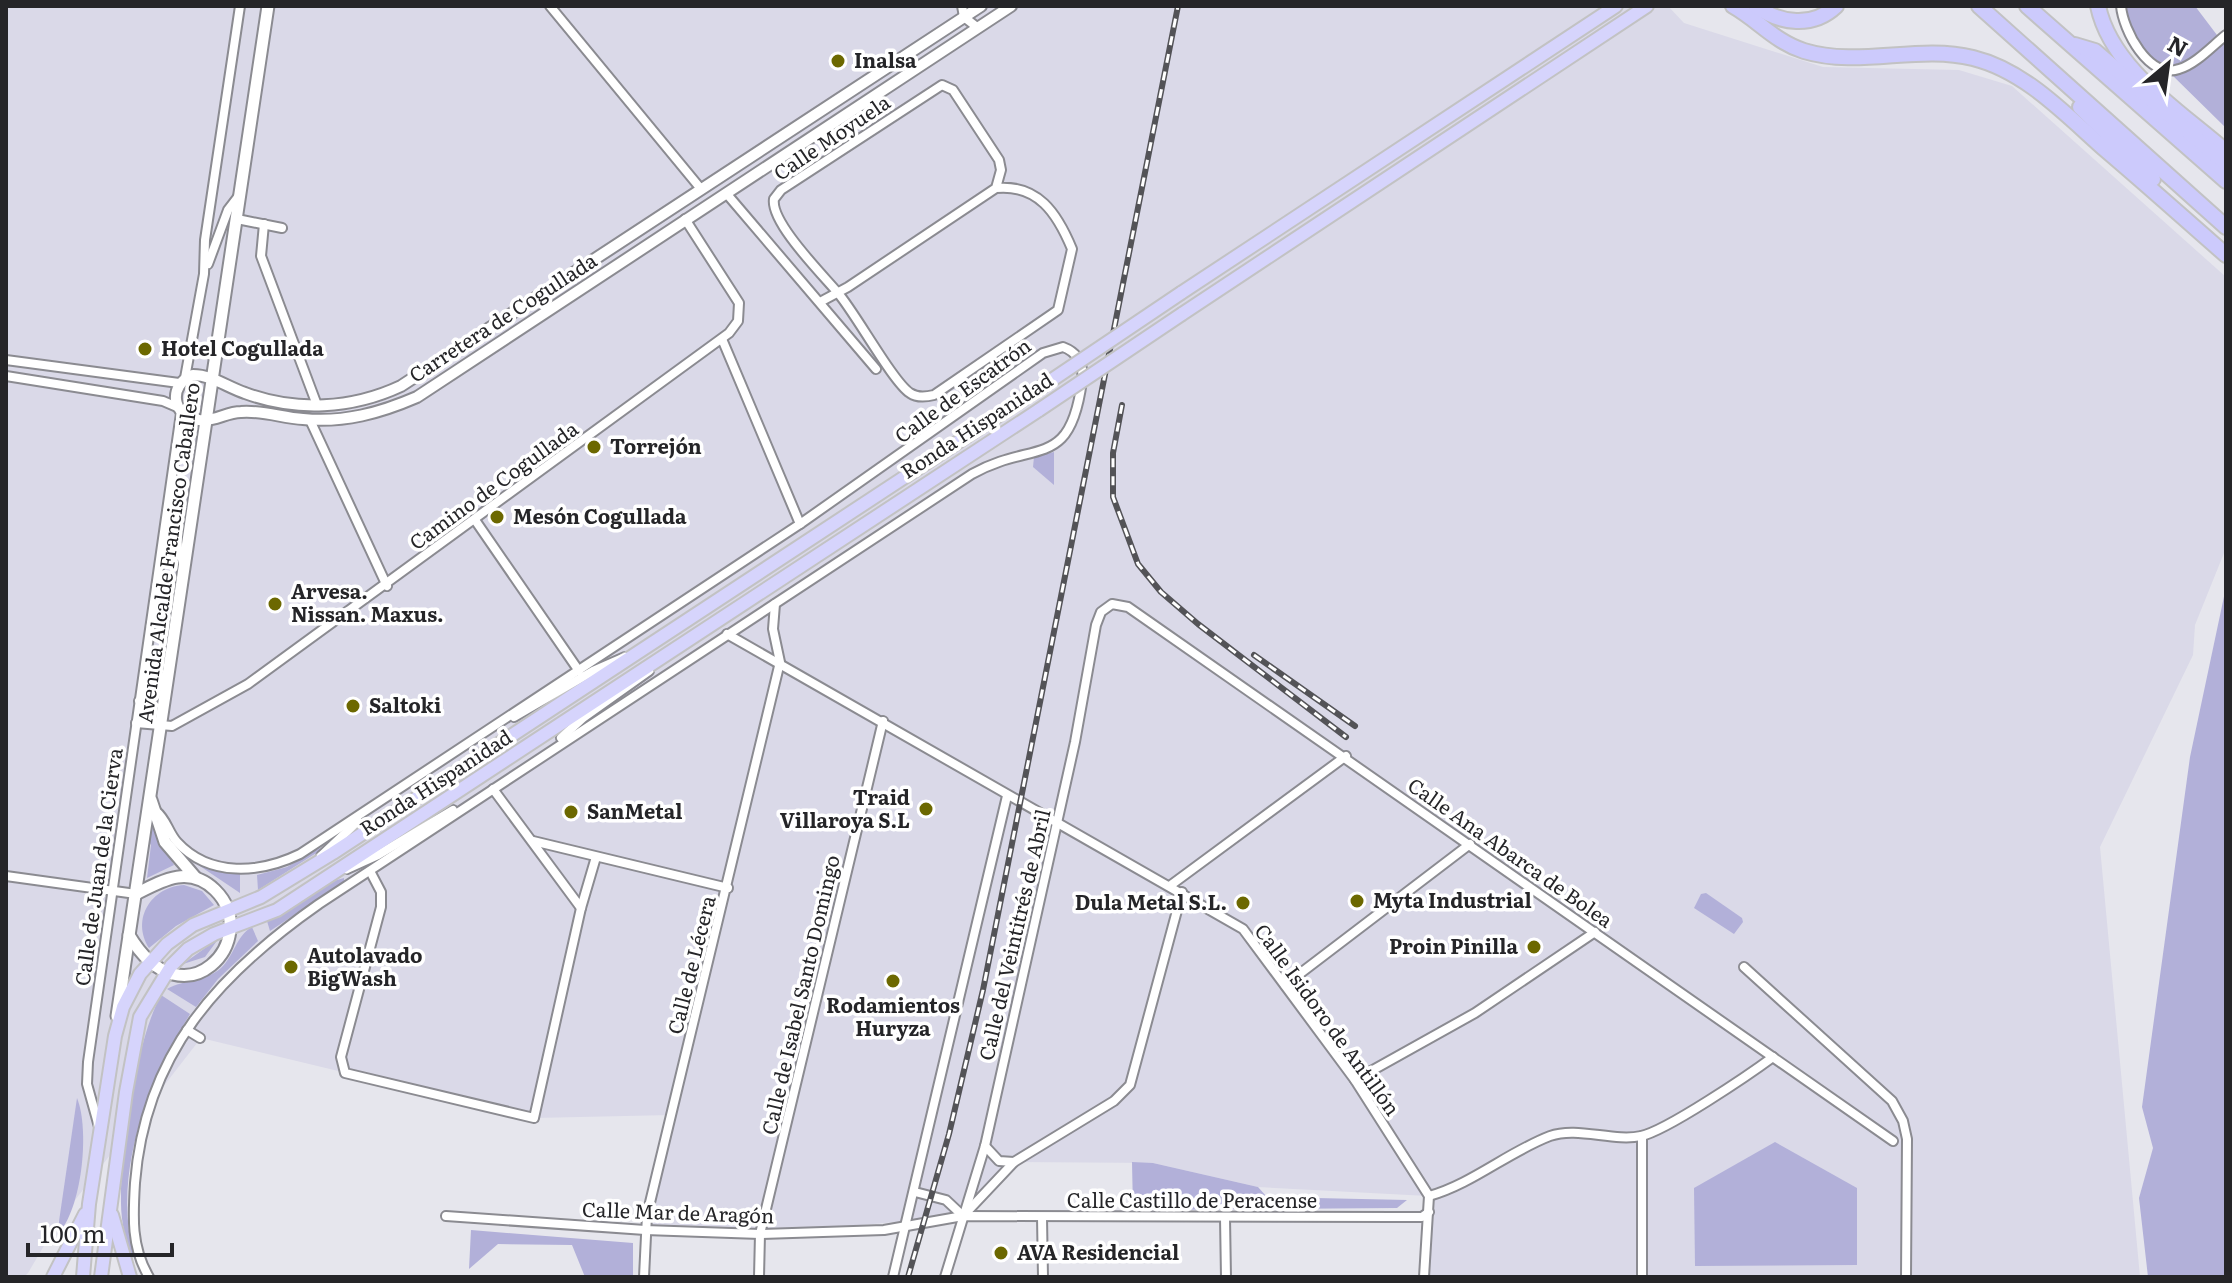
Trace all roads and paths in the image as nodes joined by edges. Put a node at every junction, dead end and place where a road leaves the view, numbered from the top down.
1 (240, 6) edge
2 (268, 6) edge
3 (550, 6) edge
4 (981, 6) edge
5 (1011, 6) edge
6 (1616, 6) edge
7 (1647, 6) edge
8 (1733, 6) edge
9 (1756, 6) edge
10 (1836, 6) edge
11 (1979, 6) edge
12 (2027, 6) edge
13 (2098, 6) edge
14 (2121, 6) edge
15 (963, 11) edge
16 (978, 28) junction
17 (2226, 35) edge
18 (2070, 44) junction
19 (2046, 67) junction
20 (2226, 152) edge
21 (2226, 164) edge
22 (2226, 181) edge
23 (996, 188) junction
24 (701, 189) junction
25 (241, 193) junction
26 (726, 193) junction
27 (237, 219) junction
28 (685, 219) junction
29 (264, 224) junction
30 (2226, 227) edge
31 (282, 228) dead end
32 (2226, 252) edge
33 (204, 274) junction
34 (838, 293) junction
35 (820, 302) junction
36 (722, 339) junction
37 (6, 360) edge
38 (876, 369) dead end
39 (6, 376) edge
40 (213, 378) junction
41 (182, 381) junction
42 (317, 405) junction
43 (179, 410) junction
44 (310, 420) junction
45 (208, 421) junction
46 (174, 468) junction
47 (475, 520) junction
48 (800, 524) junction
49 (185, 569) junction
50 (387, 586) junction
51 (775, 604) junction
52 (1106, 607) joint
53 (727, 634) junction
54 (637, 653) junction
55 (664, 657) junction
56 (171, 660) junction
57 (780, 662) junction
58 (579, 671) junction
59 (139, 701) junction
60 (883, 721) junction
61 (136, 723) junction
62 (499, 723) junction
63 (162, 727) junction
64 (543, 755) junction
65 (1346, 756) junction
66 (493, 789) junction
67 (1007, 796) junction
68 (151, 798) junction
69 (473, 801) junction
70 (156, 811) junction
71 (366, 811) junction
72 (1057, 821) junction
73 (533, 841) junction
74 (1470, 844) junction
75 (596, 857) junction
76 (316, 862) junction
77 (370, 871) junction
78 (6, 876) edge
79 (196, 877) junction
80 (328, 878) junction
81 (1171, 885) junction
82 (728, 888) junction
83 (99, 890) junction
84 (111, 891) junction
85 (1182, 892) junction
86 (136, 894) junction
87 (110, 908) junction
88 (581, 908) junction
89 (227, 909) junction
90 (230, 927) junction
91 (1595, 932) junction
92 (129, 935) junction
93 (149, 963) junction
94 (1744, 967) dead end
95 (165, 974) junction
96 (1285, 985) junction
97 (187, 1030) junction
98 (115, 1036) junction
99 (200, 1038) dead end
100 (1773, 1057) junction
101 (1355, 1080) junction
102 (101, 1136) junction
103 (1642, 1136) junction
104 (1893, 1141) dead end
105 (985, 1146) junction
106 (1014, 1162) junction
107 (915, 1192) junction
108 (1429, 1196) junction
109 (89, 1204) junction
110 (110, 1207) junction
111 (446, 1216) dead end
112 (963, 1216) junction
113 (1042, 1217) junction
114 (1427, 1217) junction
115 (1225, 1218) junction
116 (908, 1223) junction
117 (645, 1230) junction
118 (760, 1234) junction
119 (53, 1277) edge
120 (83, 1277) edge
121 (101, 1277) edge
122 (130, 1277) edge
123 (149, 1277) edge
124 (644, 1277) edge
125 (759, 1277) edge
126 (893, 1277) edge
127 (945, 1277) edge
128 (1043, 1277) edge
129 (1226, 1277) edge
130 (1424, 1277) edge
131 (1642, 1277) edge
132 (1906, 1277) edge

1 - 33 street
2 - 25 main road, Avenida Alcalde Francisco Caballero
3 - 24 street
4 - 15 street, Carretera de Cogullada
5 - 16 street, Carretera de Cogullada
6 - 54 highway, Ronda Hispanidad, bridge
7 - 55 highway, Ronda Hispanidad, bridge
8 - 32 highway
9 - 10 highway
11 - 19 highway
12 - 18 highway
13 - 20 highway
14 - 17 street
15 - 16 street
15 - 24 street, Carretera de Cogullada
16 - 26 street, Carretera de Cogullada
18 - 21 highway
18 - 22 highway
19 - 30 highway
19 - 32 highway
23 - 34 street
23 - 34 street, Calle Moyuela
23 - 34 street, Calle Moyuela
24 - 42 street, Carretera de Cogullada
25 - 27 main road, Avenida Alcalde Francisco Caballero
25 - 33 street
26 - 28 street, Carretera de Cogullada
26 - 35 street
27 - 29 street
27 - 40 main road, Avenida Alcalde Francisco Caballero
28 - 36 street, Camino de Cogullada
28 - 44 street, Carretera de Cogullada
29 - 31 street
29 - 42 street
33 - 41 street
34 - 35 street
35 - 38 street
36 - 47 street, Camino de Cogullada
36 - 48 street
37 - 41 street
39 - 43 street
40 - 41 street, Carretera de Cogullada
40 - 42 street, Carretera de Cogullada
40 - 45 main road, Avenida Alcalde Francisco Caballero
41 - 43 street
43 - 45 street, Carretera de Cogullada
43 - 46 street, Calle de Juan de la Cierva
44 - 45 street, Carretera de Cogullada
44 - 50 street
45 - 49 main road, Avenida Alcalde Francisco Caballero
46 - 49 street
46 - 59 street, Calle de Juan de la Cierva
47 - 50 street, Camino de Cogullada
47 - 58 street
48 - 51 street, Calle de Escatrón
48 - 58 street, Calle de Escatrón
49 - 56 main road, Avenida Alcalde Francisco Caballero
50 - 63 street, Camino de Cogullada
51 - 53 street, Calle de Escatrón
51 - 57 street
52 - 65 street, Calle Ana Abarca de Bolea
52 - 72 street, Calle del Veintitrés de Abril
53 - 57 street, Calle Isidoro de Antillón
53 - 64 street, Calle de Escatrón
54 - 62 street, Ronda Hispanidad
54 - 76 highway, Ronda Hispanidad
55 - 64 street, Calle de Escatrón
55 - 80 highway, Ronda Hispanidad
56 - 59 street
56 - 63 main road, Avenida Alcalde Francisco Caballero
57 - 60 street, Calle Isidoro de Antillón
57 - 82 street, Calle de Lécera
58 - 62 street, Calle de Escatrón
59 - 61 street, Calle de Juan de la Cierva
60 - 67 street, Calle Isidoro de Antillón
60 - 118 street, Calle de Isabel Santo Domingo
61 - 63 street
61 - 84 street, Calle de Juan de la Cierva
62 - 71 street, Calle de Escatrón
63 - 68 main road, Avenida Alcalde Francisco Caballero
64 - 66 street, Calle de Escatrón
65 - 74 street, Calle Ana Abarca de Bolea
65 - 81 street
66 - 69 street, Calle de Escatrón
66 - 73 street
67 - 72 street, Calle Isidoro de Antillón
67 - 107 street, Calle del Veintitrés de Abril
68 - 70 main road, Avenida Alcalde Francisco Caballero
68 - 86 main road, Avenida Alcalde Francisco Caballero
69 - 77 street, Calle de Escatrón
69 - 80 street, Ronda Hispanidad
70 - 71 street, Calle de Escatrón
70 - 79 main road, Avenida Alcalde Francisco Caballero
71 - 76 street, Calle de Escatrón
72 - 81 street, Calle Isidoro de Antillón
72 - 105 street, Calle del Veintitrés de Abril
73 - 75 street
73 - 88 street
74 - 91 street, Calle Ana Abarca de Bolea
74 - 96 street
75 - 82 street
75 - 88 street
76 - 89 highway, Ronda Hispanidad
77 - 88 street
77 - 97 street, Calle de Escatrón
78 - 83 street
79 - 86 main road
79 - 89 main road
80 - 90 highway, Ronda Hispanidad
81 - 85 street, Calle Isidoro de Antillón
82 - 117 street, Calle de Lécera
83 - 84 street
83 - 87 street
84 - 86 street
84 - 87 street, Calle de Juan de la Cierva
85 - 96 street, Calle Isidoro de Antillón
85 - 106 street
86 - 92 main road, Ronda Hispanidad
87 - 102 street, Calle de Juan de la Cierva
89 - 90 main road
89 - 93 highway, Ronda Hispanidad
90 - 95 highway, Ronda Hispanidad
90 - 95 main road
91 - 100 street, Calle Ana Abarca de Bolea
91 - 101 street
92 - 93 main road
92 - 98 main road, Ronda Hispanidad
93 - 95 main road
93 - 98 highway, Ronda Hispanidad
94 - 132 street
95 - 110 highway, Ronda Hispanidad
96 - 101 street, Calle Isidoro de Antillón
97 - 99 street
97 - 123 street, Calle de Escatrón
98 - 102 highway, Ronda Hispanidad
100 - 103 street
100 - 104 street, Calle Ana Abarca de Bolea
101 - 108 street, Calle Isidoro de Antillón
102 - 109 highway, Ronda Hispanidad
103 - 108 street
103 - 131 street
105 - 106 street
105 - 112 street, Calle del Veintitrés de Abril
106 - 112 street
107 - 112 street
107 - 116 street, Calle del Veintitrés de Abril
108 - 114 street
109 - 119 highway
109 - 120 highway, Ronda Hispanidad
110 - 121 highway, Ronda Hispanidad
110 - 122 highway
111 - 117 street, Calle Mar de Aragón
112 - 113 street, Calle Castillo de Peracense
112 - 116 street
112 - 127 street, Calle del Veintitrés de Abril
113 - 115 street, Calle Castillo de Peracense
113 - 128 street
114 - 115 street, Calle Castillo de Peracense
114 - 130 street
115 - 129 street
116 - 118 street, Calle Mar de Aragón
116 - 126 street, Calle del Veintitrés de Abril
117 - 118 street, Calle Mar de Aragón
117 - 124 street, Calle de Lécera
118 - 125 street, Calle de Isabel Santo Domingo

